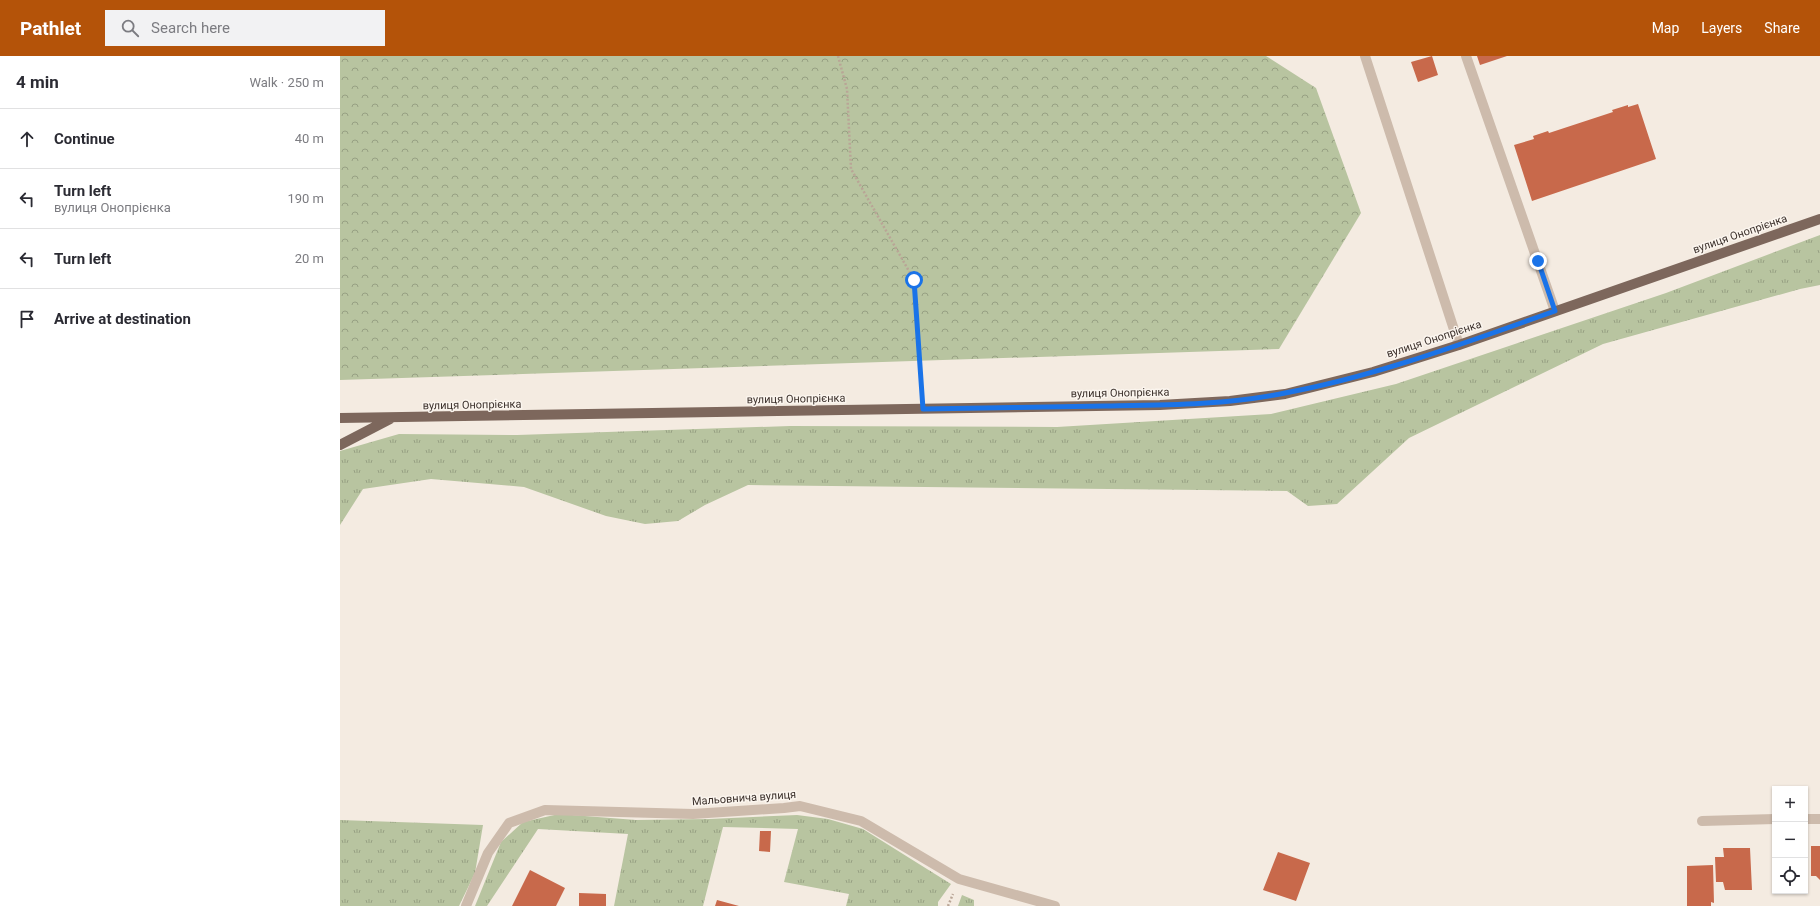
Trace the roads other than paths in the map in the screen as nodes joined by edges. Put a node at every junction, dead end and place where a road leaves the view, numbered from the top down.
1 (1365, 56) edge
2 (1466, 56) edge
3 (1820, 219) edge
4 (1555, 311) junction
5 (1459, 345) junction
6 (340, 418) edge
7 (391, 418) junction
8 (340, 425) edge
9 (340, 445) edge
10 (1772, 819) edge
11 (1808, 819) edge
12 (1820, 819) edge
13 (1702, 820) dead end
14 (466, 906) edge
15 (1055, 906) edge

1 - 5 street
2 - 4 street
3 - 4 main road, вулиця Онопрієнка
4 - 5 main road, вулиця Онопрієнка
5 - 7 main road, вулиця Онопрієнка
6 - 7 main road
7 - 8 main road
7 - 9 main road
10 - 13 street
11 - 12 street
14 - 15 street, Мальовнича вулиця

